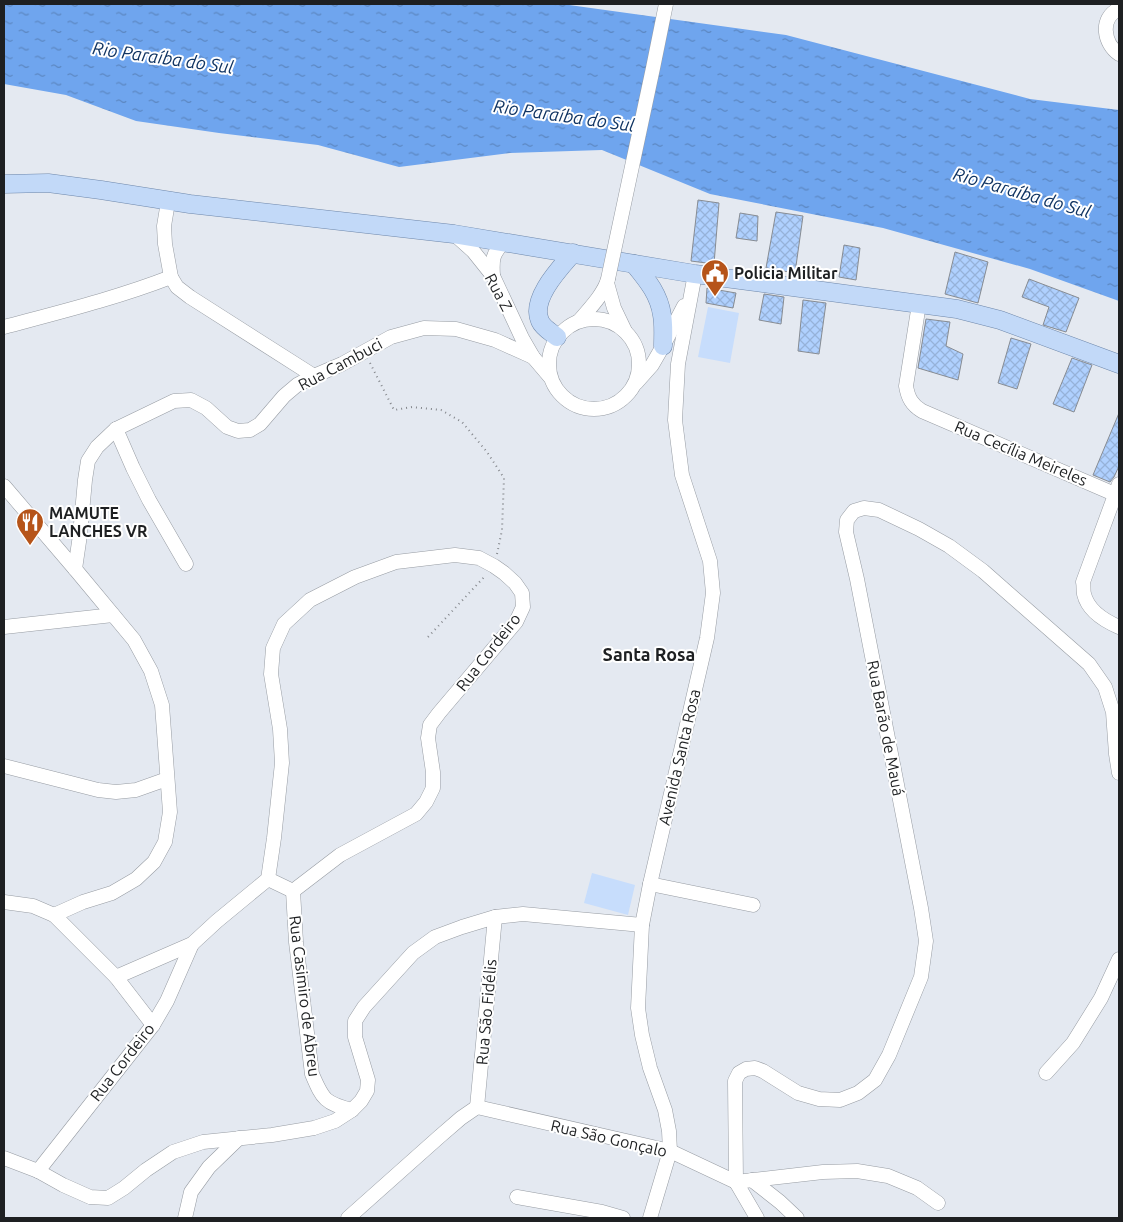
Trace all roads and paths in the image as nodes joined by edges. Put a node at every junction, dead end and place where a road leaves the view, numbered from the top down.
1 (666, 4) edge
2 (1119, 9) edge
3 (1119, 54) edge
4 (4, 184) edge
5 (168, 202) junction
6 (454, 234) junction
7 (504, 242) junction
8 (573, 254) junction
9 (634, 264) junction
10 (695, 274) junction
11 (492, 276) junction
12 (172, 277) junction
13 (607, 281) junction
14 (691, 292) junction
15 (919, 304) junction
16 (579, 321) junction
17 (4, 327) edge
18 (625, 332) junction
19 (557, 337) junction
20 (663, 346) junction
21 (364, 352) junction
22 (533, 357) junction
23 (1119, 364) edge
24 (314, 376) junction
25 (550, 377) junction
26 (633, 386) junction
27 (116, 429) junction
28 (4, 486) edge
29 (1118, 491) edge
30 (186, 564) dead end
31 (494, 566) junction
32 (75, 569) junction
33 (114, 615) junction
34 (4, 627) edge
35 (1119, 628) edge
36 (428, 637) dead end
37 (4, 766) edge
38 (1119, 773) edge
39 (167, 779) junction
40 (268, 879) junction
41 (650, 884) junction
42 (293, 891) junction
43 (4, 902) edge
44 (753, 905) dead end
45 (54, 915) junction
46 (495, 917) junction
47 (642, 925) junction
48 (192, 944) junction
49 (1119, 959) edge
50 (116, 977) junction
51 (153, 1025) junction
52 (1046, 1073) dead end
53 (477, 1107) junction
54 (352, 1110) junction
55 (239, 1138) junction
56 (670, 1151) junction
57 (4, 1158) edge
58 (38, 1171) junction
59 (752, 1180) junction
60 (736, 1182) junction
61 (517, 1197) dead end
62 (938, 1203) dead end
63 (185, 1218) edge
64 (348, 1218) edge
65 (623, 1218) edge
66 (650, 1218) edge
67 (757, 1218) edge
68 (797, 1218) edge

1 - 13 street, bridge
2 - 3 street
4 - 5 main road
5 - 6 main road
5 - 12 street
6 - 7 main road
6 - 11 street, Rua Z
7 - 8 main road
7 - 11 street
8 - 9 main road
8 - 19 main road
9 - 10 main road
9 - 20 main road
10 - 14 street, Avenida Santa Rosa
10 - 15 main road
11 - 22 street, Rua Z
12 - 17 street
12 - 24 street
13 - 16 street
13 - 18 street
14 - 20 street
14 - 41 street, Avenida Santa Rosa
15 - 23 main road
15 - 29 street, Rua Cecília Meireles
16 - 18 street
16 - 19 street
18 - 26 street
19 - 25 street
20 - 26 street
21 - 22 street, Rua Cambuci
21 - 24 street, Rua Cambuci
21 - 31 path
22 - 25 street
24 - 27 street, Rua Cambuci
25 - 26 street
27 - 30 street
27 - 32 street, Rua Cambuci
28 - 32 street
29 - 35 street
31 - 36 path
31 - 40 street, Rua Cordeiro
31 - 42 street, Rua Cordeiro
32 - 33 street
33 - 34 street
33 - 39 street
37 - 39 street
38 - 60 street, Rua Barão de Mauá
39 - 45 street
40 - 42 street
40 - 48 street, Rua Cordeiro
41 - 44 street
41 - 47 street, Avenida Santa Rosa
42 - 54 street, Rua Casimiro de Abreu
43 - 45 street
45 - 50 street
46 - 47 street
46 - 53 street, Rua São Fidélis
46 - 54 street
47 - 56 street, Avenida Santa Rosa
48 - 50 street, Rua Cordeiro
48 - 51 street, Rua Cordeiro
49 - 52 street
50 - 51 street
51 - 58 street, Rua Cordeiro
53 - 56 street, Rua São Gonçalo
53 - 64 street
54 - 55 street
55 - 58 street
55 - 63 street
56 - 60 street, Rua São Gonçalo
56 - 66 street, Avenida Santa Rosa
57 - 58 street
59 - 60 street
59 - 62 street
59 - 68 street
60 - 67 street
61 - 65 street

